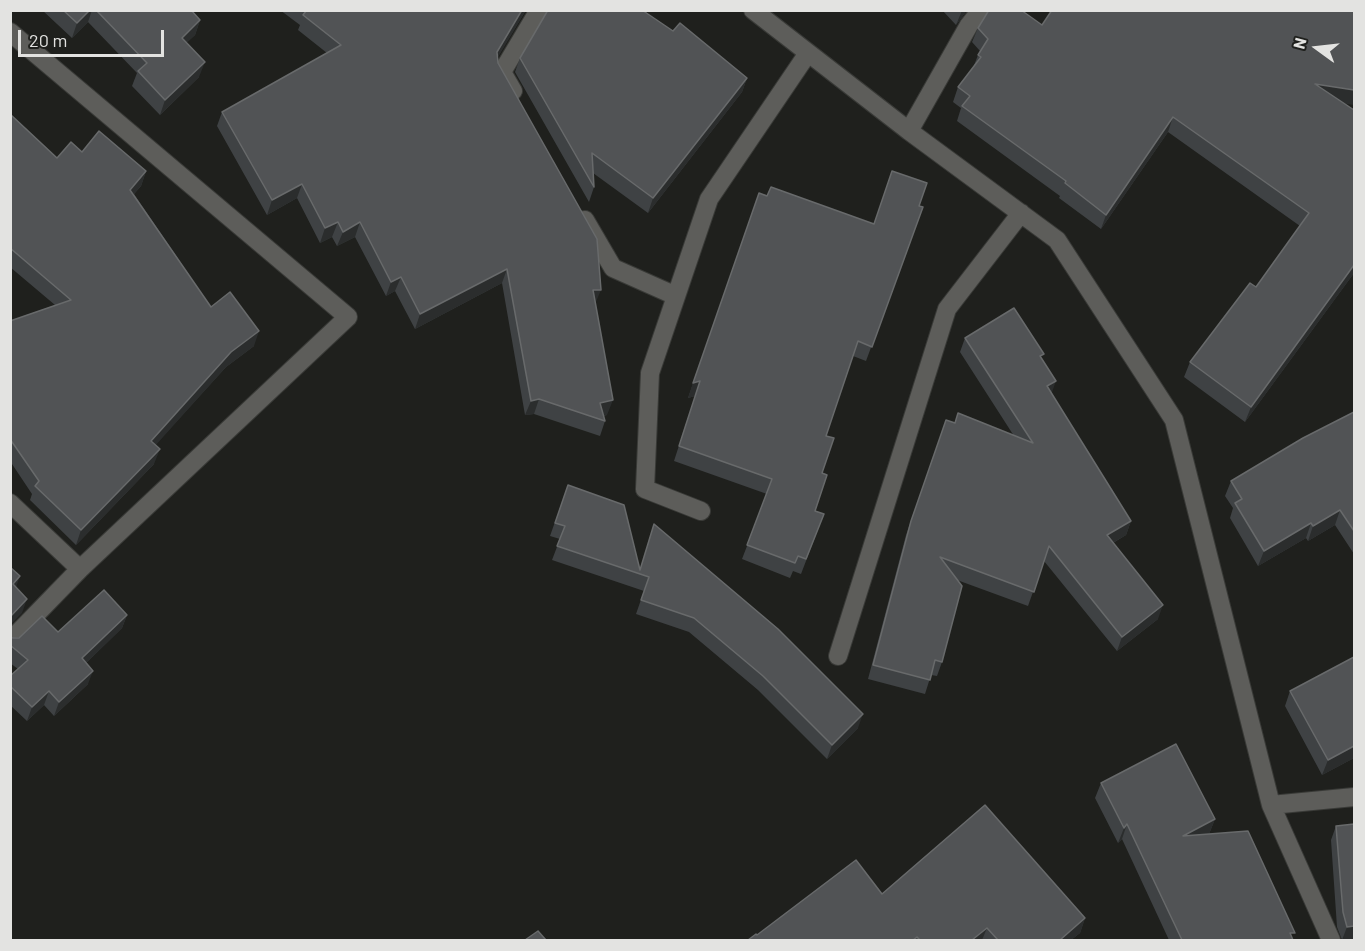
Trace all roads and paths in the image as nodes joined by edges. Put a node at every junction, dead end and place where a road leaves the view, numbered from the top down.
1 (539, 10) edge
2 (753, 10) edge
3 (981, 10) edge
4 (10, 32) edge
5 (808, 54) junction
6 (519, 103) edge
7 (909, 131) junction
8 (578, 206) edge
9 (1021, 213) junction
10 (676, 296) junction
11 (10, 503) edge
12 (701, 511) dead end
13 (80, 569) junction
14 (10, 641) edge
15 (838, 656) dead end
16 (1354, 797) edge
17 (1271, 805) junction
18 (1331, 940) edge

1 - 6 street
2 - 5 street
3 - 7 street
4 - 13 street
5 - 7 street
5 - 10 street
7 - 9 street
8 - 10 street
9 - 15 street
9 - 17 street
10 - 12 street
11 - 13 street
13 - 14 street
16 - 17 street
17 - 18 street

